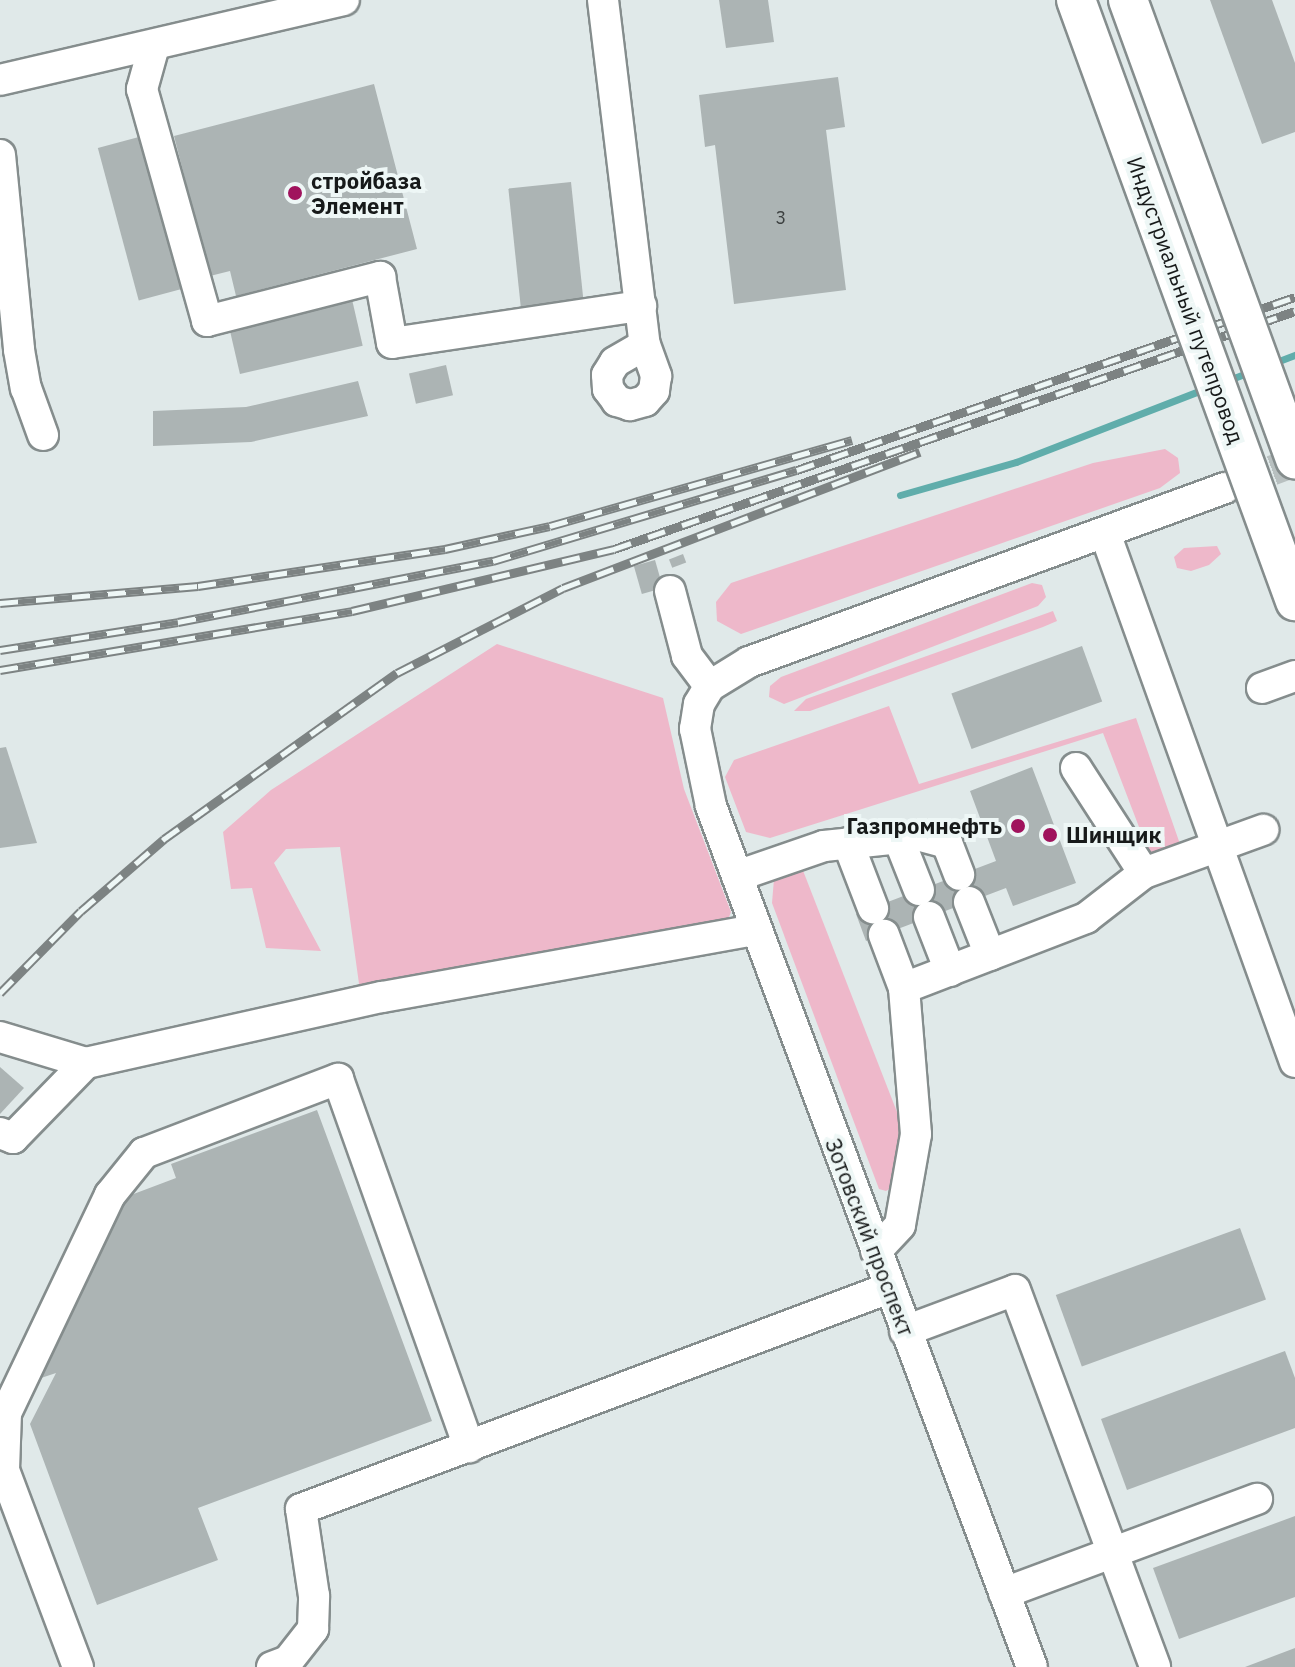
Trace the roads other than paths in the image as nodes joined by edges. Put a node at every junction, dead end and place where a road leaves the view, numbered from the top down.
1 (603, 0) edge
2 (1076, 0) edge
3 (1128, 0) edge
4 (327, 2) edge
5 (154, 46) junction
6 (0, 80) edge
7 (0, 155) edge
8 (641, 306) junction
9 (645, 345) dead end
10 (43, 435) dead end
11 (1295, 460) edge
12 (1225, 488) tunnel mouth
13 (1105, 533) junction
14 (670, 591) dead end
15 (1295, 601) edge
16 (1295, 676) edge
17 (710, 686) junction
18 (1262, 688) dead end
19 (1076, 768) dead end
20 (1263, 830) dead end
21 (898, 837) junction
22 (848, 843) junction
23 (1218, 846) junction
24 (1144, 873) junction
25 (737, 876) junction
26 (755, 930) junction
27 (990, 955) junction
28 (950, 971) junction
29 (904, 988) junction
30 (0, 1037) edge
31 (1295, 1062) edge
32 (86, 1063) junction
33 (0, 1133) edge
34 (876, 1251) junction
35 (889, 1288) junction
36 (905, 1331) junction
37 (469, 1447) junction
38 (1257, 1499) dead end
39 (1113, 1553) junction
40 (1004, 1593) junction
41 (78, 1667) edge
42 (272, 1667) edge
43 (1032, 1667) edge
44 (1155, 1667) edge

1 - 8 street
2 - 15 main road, Индустриальный путепровод, bridge
3 - 11 main road, bridge
4 - 5 street
5 - 6 street
5 - 8 street
7 - 10 street
8 - 9 street
12 - 13 street
13 - 17 street
13 - 23 street
14 - 17 street
16 - 18 street
17 - 25 street, Зотовский проспект
19 - 24 street
20 - 23 street
21 - 22 street
21 - 27 street
21 - 28 street
22 - 25 street
22 - 29 street
23 - 24 street
23 - 31 street
24 - 27 street
25 - 26 street, Зотовский проспект
26 - 32 street
26 - 34 street, Зотовский проспект
27 - 28 street
28 - 29 street
29 - 34 street
30 - 32 street
32 - 33 street
34 - 35 street, Зотовский проспект
35 - 36 street, Зотовский проспект
35 - 37 street
36 - 39 street
36 - 40 street, Зотовский проспект
37 - 41 street
37 - 42 street
38 - 39 street
39 - 40 street
39 - 44 street
40 - 43 street, Зотовский проспект

